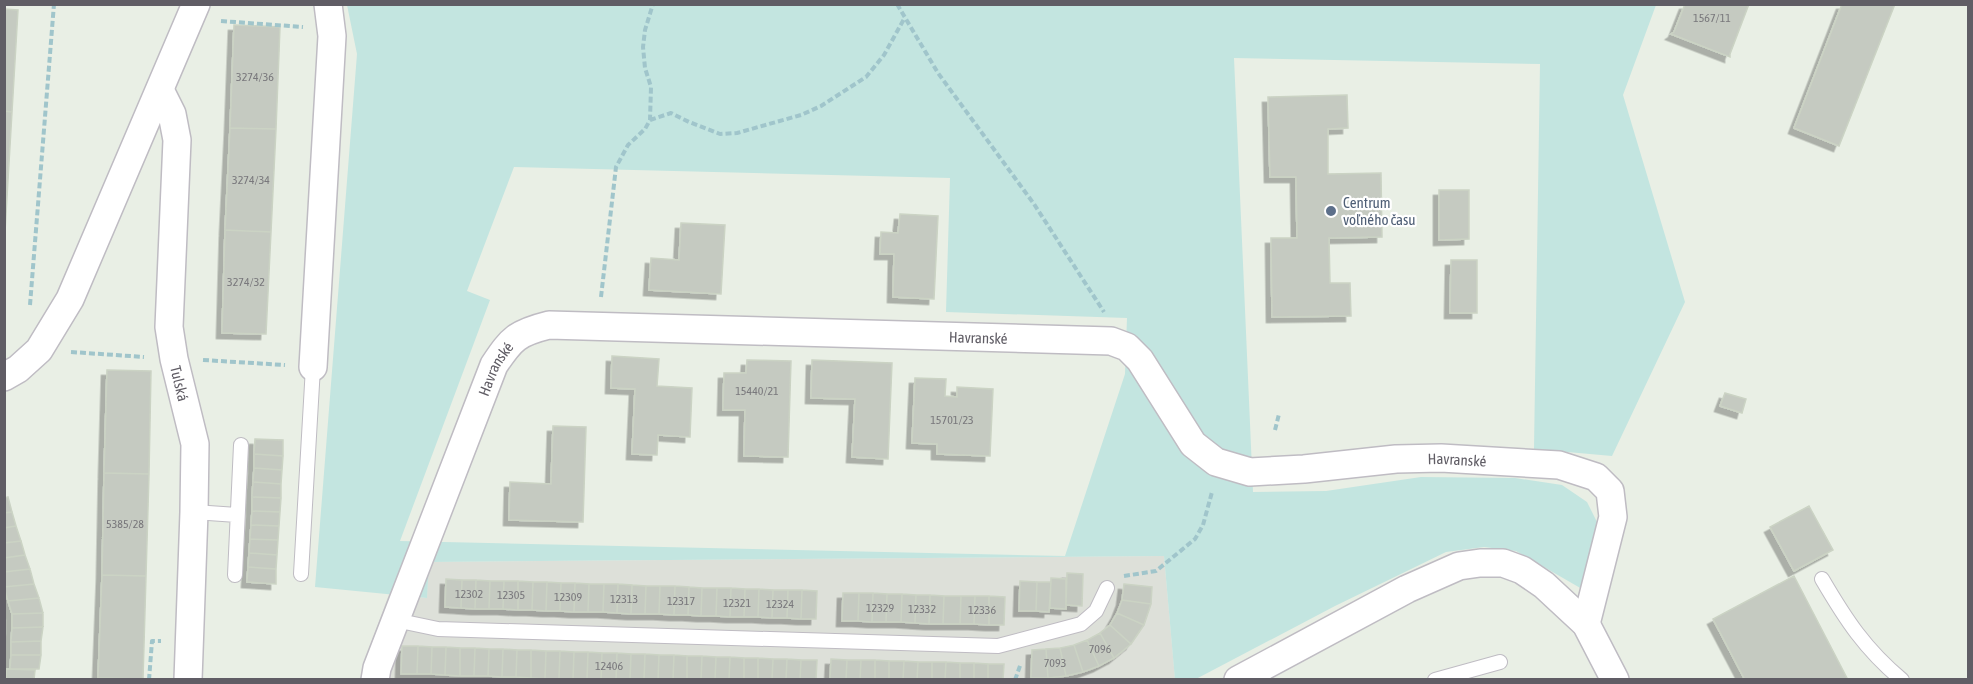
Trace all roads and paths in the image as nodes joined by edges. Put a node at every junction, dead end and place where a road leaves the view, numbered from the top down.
1 (54, 4) edge
2 (328, 4) edge
3 (652, 4) edge
4 (897, 4) edge
5 (193, 12) edge
6 (904, 19) junction
7 (306, 27) dead end
8 (160, 90) junction
9 (650, 120) junction
10 (600, 307) dead end
11 (30, 315) dead end
12 (1127, 347) junction
13 (83, 353) dead end
14 (121, 356) dead end
15 (206, 360) dead end
16 (263, 364) dead end
17 (313, 367) joint
18 (4, 377) edge
19 (1278, 414) dead end
20 (1275, 430) dead end
21 (241, 445) dead end
22 (1221, 464) junction
23 (194, 512) junction
24 (237, 515) junction
25 (301, 574) dead end
26 (235, 575) dead end
27 (1822, 579) dead end
28 (1107, 588) joint
29 (395, 620) junction
30 (1586, 624) junction
31 (152, 641) dead end
32 (1500, 662) dead end
33 (149, 680) edge
34 (188, 680) edge
35 (375, 680) edge
36 (1238, 680) edge
37 (1434, 680) edge
38 (1616, 680) edge
39 (1902, 680) edge

1 - 11 path
2 - 17 street
3 - 9 path
4 - 6 path
5 - 7 path
5 - 8 street
6 - 9 path
6 - 12 path
8 - 18 street
8 - 23 street, Tulská
9 - 10 path
12 - 22 street, Havranské
12 - 29 street, Havranské
13 - 14 path
15 - 16 path
17 - 25 lane
19 - 20 path
21 - 24 lane
22 - 28 path
22 - 30 street, Havranské
23 - 24 lane
23 - 34 street, Tulská
24 - 26 lane
27 - 39 lane
28 - 29 lane
29 - 35 street, Havranské
30 - 36 street
30 - 38 street
31 - 33 path
32 - 37 lane

